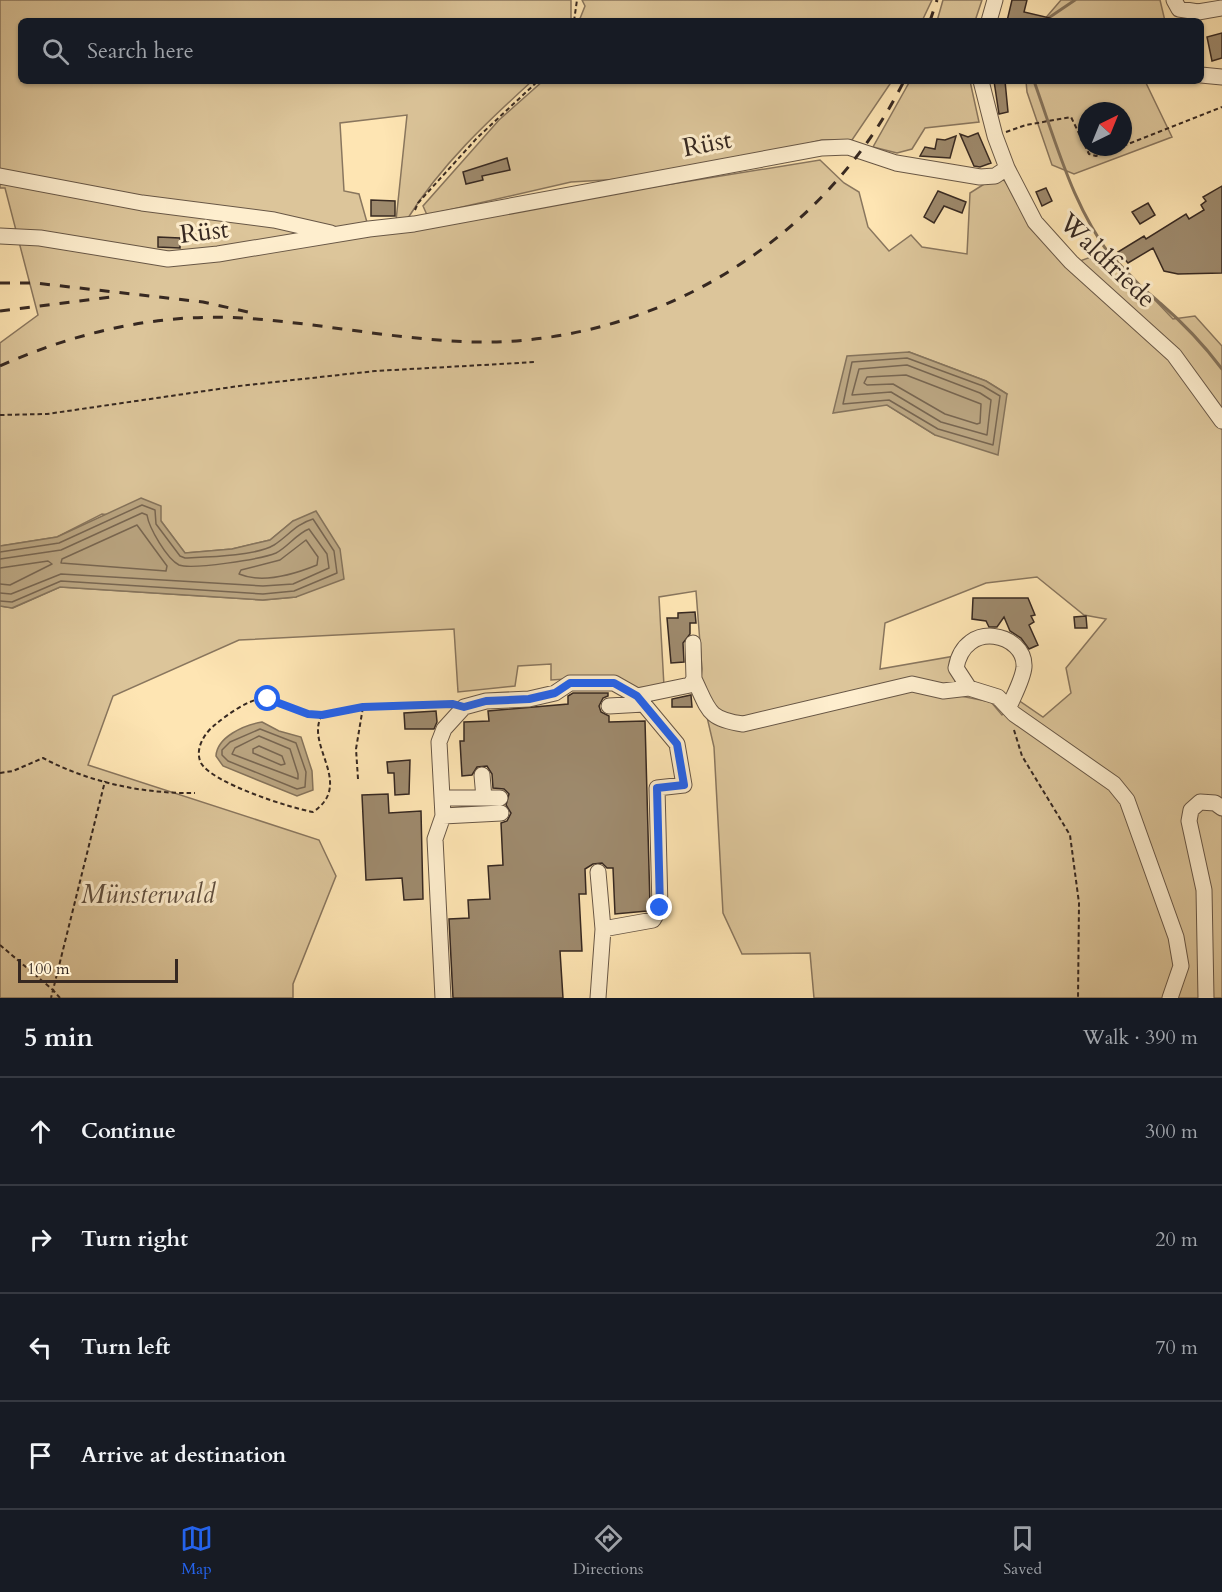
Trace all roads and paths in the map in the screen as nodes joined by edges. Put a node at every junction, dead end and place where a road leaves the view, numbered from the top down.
1 (577, 0) edge
2 (995, 0) edge
3 (1174, 0) edge
4 (1222, 8) edge
5 (574, 18) edge
6 (990, 18) edge
7 (1204, 75) edge
8 (1222, 76) edge
9 (535, 84) edge
10 (982, 84) edge
11 (1222, 107) edge
12 (1078, 131) edge
13 (994, 136) junction
14 (1132, 142) edge
15 (1007, 168) junction
16 (0, 176) edge
17 (414, 224) junction
18 (341, 235) junction
19 (0, 236) edge
20 (536, 362) dead end
21 (0, 415) edge
22 (1222, 421) edge
23 (693, 643) dead end
24 (694, 679) junction
25 (969, 688) junction
26 (640, 700) junction
27 (609, 706) dead end
28 (1009, 706) junction
29 (363, 707) junction
30 (464, 707) junction
31 (322, 715) junction
32 (1012, 723) dead end
33 (0, 773) edge
34 (476, 775) dead end
35 (358, 779) dead end
36 (105, 782) junction
37 (195, 793) dead end
38 (442, 798) junction
39 (478, 798) junction
40 (1222, 808) edge
41 (443, 816) junction
42 (598, 872) dead end
43 (603, 929) junction
44 (0, 945) edge
45 (53, 990) junction
46 (51, 998) edge
47 (60, 998) edge
48 (443, 998) edge
49 (598, 998) edge
50 (1078, 998) edge
51 (1170, 998) edge
52 (1206, 998) edge

1 - 5 path
2 - 6 street
3 - 4 street
7 - 8 street
9 - 17 path
10 - 13 street, Waldfriede
11 - 14 path
12 - 13 path
13 - 15 street, Waldfriede
15 - 17 street, Rüst
15 - 22 street, Waldfriede
16 - 18 street
17 - 18 street, Rüst
18 - 19 street, Rüst
20 - 21 path
23 - 24 street
24 - 25 street
24 - 26 street
25 - 28 street
25 - 28 street
26 - 27 street
26 - 30 street
26 - 43 street
28 - 51 street
29 - 30 path
29 - 31 path
29 - 35 path
30 - 38 street
31 - 31 path
32 - 50 path
33 - 36 path
34 - 39 street
36 - 37 path
36 - 45 path
38 - 39 street
38 - 41 street
39 - 41 street
40 - 52 street
41 - 48 street
42 - 43 street
43 - 49 street
44 - 45 path
45 - 46 path
45 - 47 path

